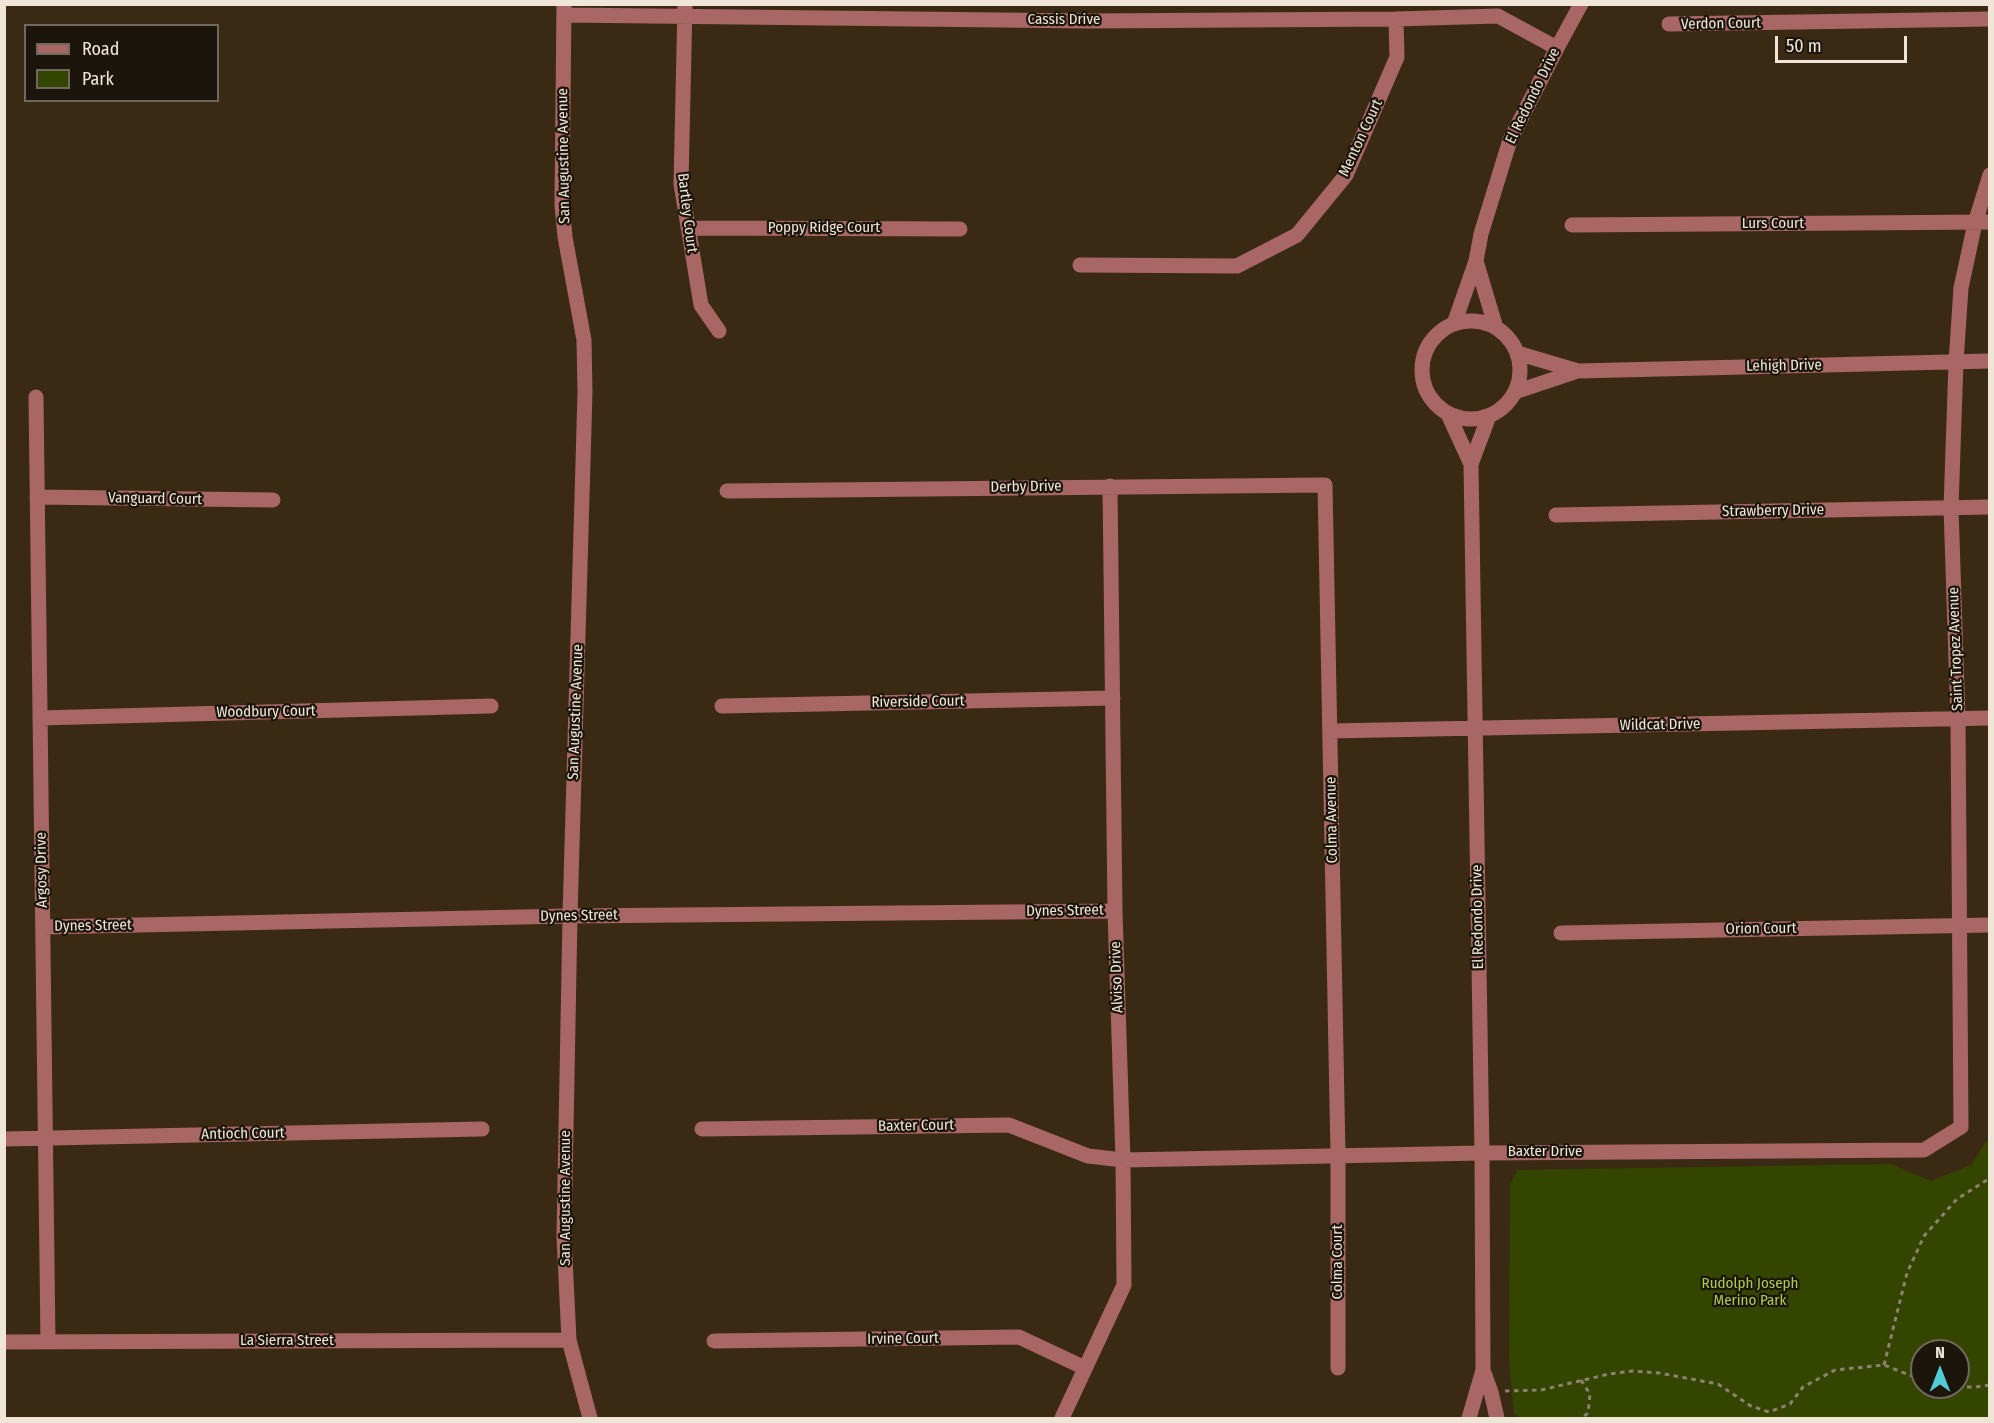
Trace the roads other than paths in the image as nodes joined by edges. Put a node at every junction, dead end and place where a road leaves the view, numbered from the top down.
1 (1088, 4) edge
2 (1581, 4) edge
3 (564, 10) edge
4 (685, 11) edge
5 (881, 12) edge
6 (1289, 12) edge
7 (1396, 20) junction
8 (1989, 20) edge
9 (1088, 21) junction
10 (1669, 24) dead end
11 (1557, 48) junction
12 (1989, 175) edge
13 (1982, 223) edge
14 (1572, 225) dead end
15 (688, 228) junction
16 (960, 229) dead end
17 (1476, 261) junction
18 (1080, 265) dead end
19 (1454, 324) junction
20 (1496, 328) junction
21 (719, 331) dead end
22 (1517, 353) junction
23 (1989, 361) edge
24 (1956, 362) junction
25 (1578, 371) junction
26 (1515, 392) junction
27 (36, 397) dead end
28 (1448, 414) junction
29 (1489, 416) junction
30 (1471, 464) junction
31 (1325, 485) joint
32 (1110, 486) junction
33 (727, 491) dead end
34 (37, 497) junction
35 (273, 500) dead end
36 (1989, 507) edge
37 (1951, 508) junction
38 (1556, 515) dead end
39 (1113, 698) junction
40 (491, 706) dead end
41 (722, 706) dead end
42 (40, 718) junction
43 (1989, 718) edge
44 (1958, 719) junction
45 (1475, 728) junction
46 (1330, 731) junction
47 (1115, 911) junction
48 (570, 916) junction
49 (1961, 925) junction
50 (1989, 925) edge
51 (43, 927) junction
52 (1561, 933) dead end
53 (1961, 1127) joint
54 (482, 1129) dead end
55 (702, 1129) dead end
56 (46, 1138) junction
57 (4, 1139) edge
58 (1482, 1153) junction
59 (1338, 1155) junction
60 (1123, 1160) junction
61 (569, 1340) junction
62 (714, 1341) dead end
63 (4, 1342) edge
64 (48, 1342) junction
65 (1085, 1368) junction
66 (1338, 1368) dead end
67 (1483, 1370) junction
68 (590, 1419) edge
69 (1062, 1419) edge
70 (1469, 1419) edge
71 (1497, 1419) edge

1 - 9 street
2 - 11 street, El Redondo Drive
3 - 4 street, Cassis Drive
3 - 48 street, San Augustine Avenue
4 - 5 street, Cassis Drive
4 - 15 street, Bartley Court
5 - 9 street, Cassis Drive
6 - 7 street, Cassis Drive
6 - 9 street, Cassis Drive
7 - 11 street, Cassis Drive
7 - 18 street, Menton Court
8 - 10 street, Verdon Court
11 - 17 street, El Redondo Drive
12 - 13 street, Saint Tropez Avenue
13 - 14 street, Lurs Court
13 - 24 street, Saint Tropez Avenue
15 - 16 street, Poppy Ridge Court
15 - 21 street, Bartley Court
17 - 19 street, El Redondo Drive
17 - 20 street, El Redondo Drive
19 - 20 street
19 - 28 street
20 - 22 street
22 - 25 street, Lehigh Drive
22 - 26 street
23 - 24 street, Lehigh Drive
24 - 25 street, Lehigh Drive
24 - 37 street, Saint Tropez Avenue
25 - 26 street, Lehigh Drive
26 - 29 street
27 - 34 street, Argosy Drive
28 - 29 street
28 - 30 street, El Redondo Drive
29 - 30 street, El Redondo Drive
30 - 45 street, El Redondo Drive
31 - 32 street, Derby Drive
31 - 46 street, Colma Avenue
32 - 33 street, Derby Drive
32 - 39 street, Alviso Drive
34 - 35 street, Vanguard Court
34 - 42 street, Argosy Drive
36 - 37 street, Strawberry Drive
37 - 38 street, Strawberry Drive
37 - 44 street, Saint Tropez Avenue
39 - 41 street, Riverside Court
39 - 47 street, Alviso Drive
40 - 42 street, Woodbury Court
42 - 51 street, Argosy Drive
43 - 44 street, Wildcat Drive
44 - 45 street, Wildcat Drive
44 - 49 street, Saint Tropez Avenue
45 - 46 street, Wildcat Drive
45 - 58 street, El Redondo Drive
46 - 59 street, Colma Avenue
47 - 48 street, Dynes Street
47 - 60 street, Alviso Drive
48 - 51 street, Dynes Street
48 - 61 street, San Augustine Avenue
49 - 50 street, Orion Court
49 - 52 street, Orion Court
49 - 53 street, Saint Tropez Avenue
51 - 56 street, Argosy Drive
53 - 58 street, Baxter Drive
54 - 56 street, Antioch Court
55 - 60 street, Baxter Court
56 - 57 street, Antioch Court
56 - 64 street, Argosy Drive
58 - 59 street, Baxter Drive
58 - 67 street, El Redondo Drive
59 - 60 street, Baxter Drive
59 - 66 street, Colma Court
60 - 65 street, Alviso Drive
61 - 64 street, La Sierra Street
61 - 68 street, San Augustine Avenue
62 - 65 street, Irvine Court
63 - 64 street, La Sierra Street
65 - 69 street, Alviso Drive
67 - 70 street, El Redondo Drive
67 - 71 street, El Redondo Drive

